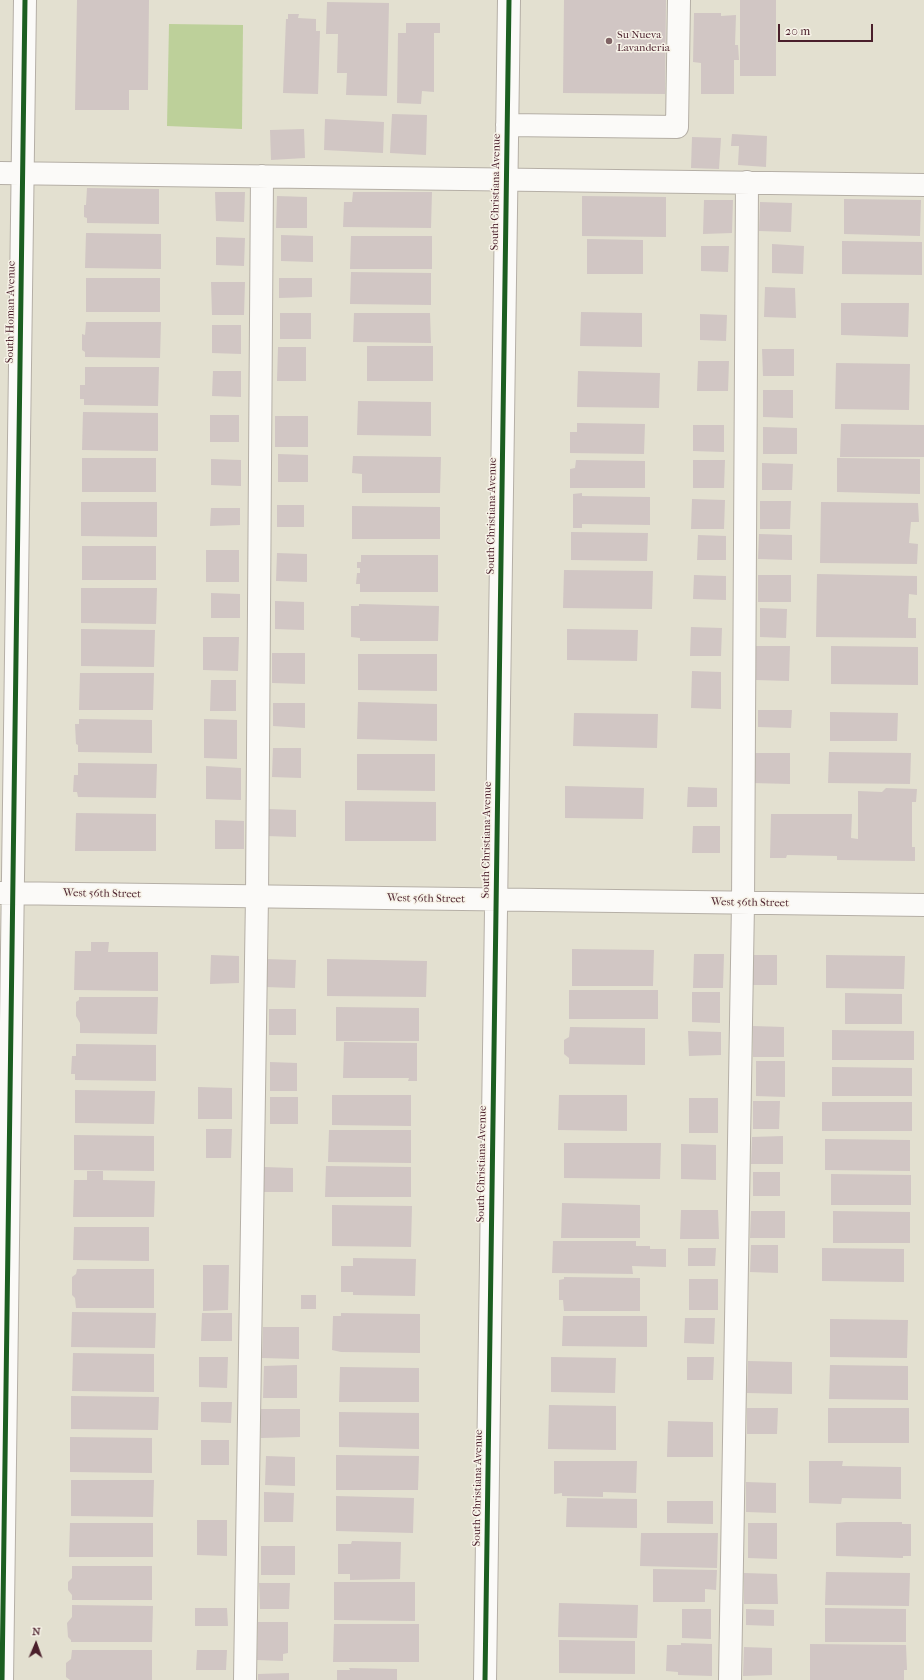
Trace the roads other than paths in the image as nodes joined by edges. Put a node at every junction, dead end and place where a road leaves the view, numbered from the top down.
1 (25, 0) edge
2 (509, 0) edge
3 (679, 0) edge
4 (507, 125) junction
5 (0, 173) edge
6 (22, 173) junction
7 (262, 176) junction
8 (506, 180) junction
9 (747, 182) junction
10 (924, 185) edge
11 (6, 893) edge
12 (257, 896) junction
13 (496, 900) junction
14 (743, 903) junction
15 (924, 905) edge
16 (2, 1680) edge
17 (246, 1680) edge
18 (485, 1680) edge
19 (730, 1680) edge

1 - 6 street, South Homan Avenue
2 - 4 street, South Christiana Avenue
3 - 4 street
4 - 8 street, South Christiana Avenue
5 - 6 street
6 - 7 street
6 - 11 street, South Homan Avenue
7 - 8 street
7 - 12 street
8 - 9 street
8 - 13 street, South Christiana Avenue
9 - 10 street
9 - 14 street
11 - 12 street, West 56th Street
11 - 16 street, South Homan Avenue
12 - 13 street, West 56th Street
12 - 17 street
13 - 14 street, West 56th Street
13 - 18 street, South Christiana Avenue
14 - 15 street, West 56th Street
14 - 19 street

